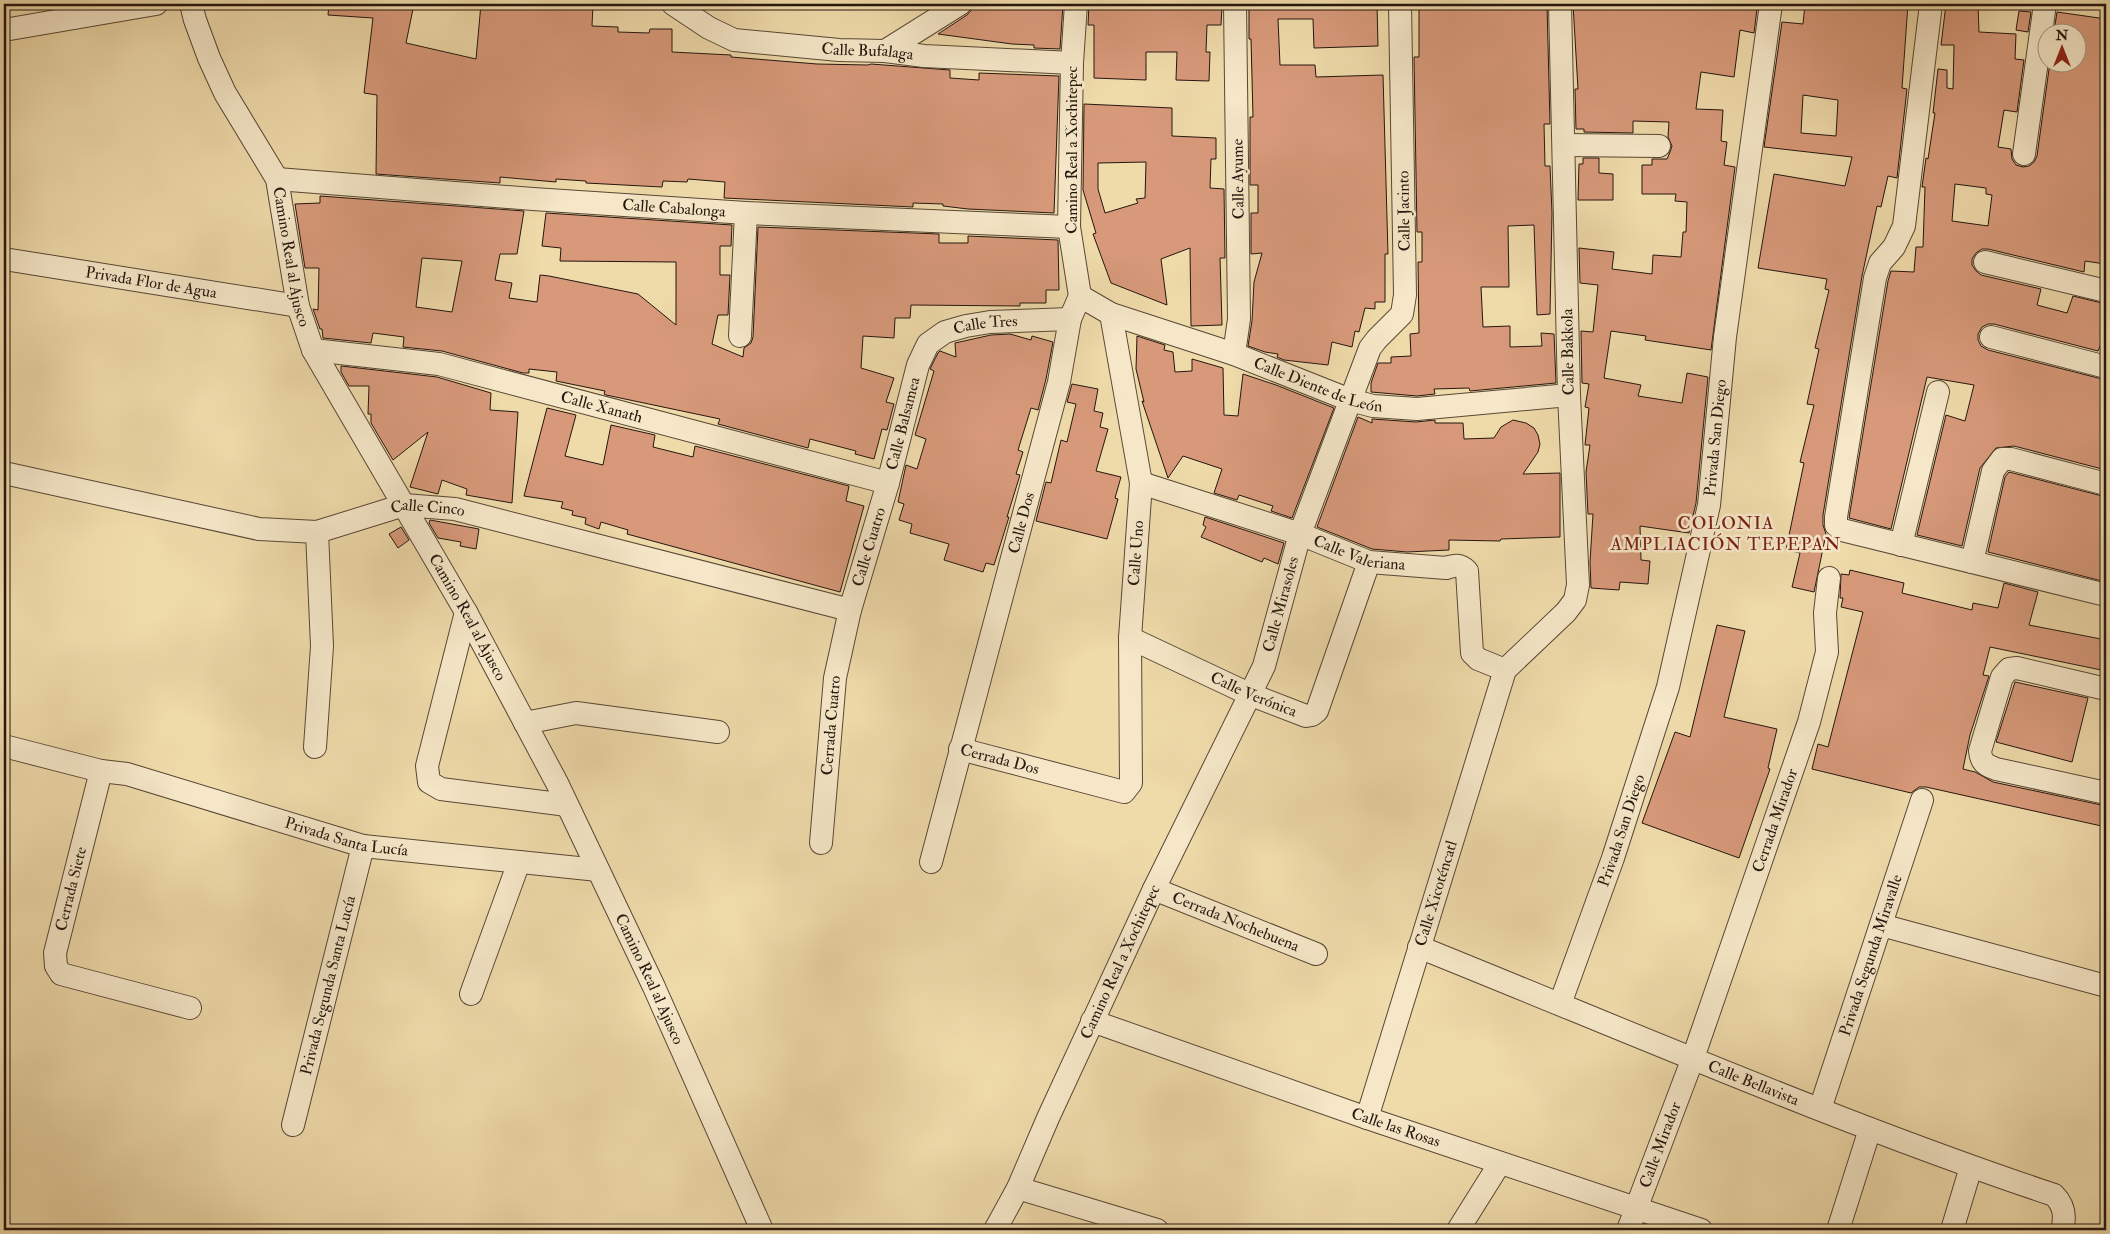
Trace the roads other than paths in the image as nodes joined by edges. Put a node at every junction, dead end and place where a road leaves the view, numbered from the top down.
1 (156, 4) edge
2 (192, 4) edge
3 (673, 4) edge
4 (960, 4) edge
5 (1076, 4) edge
6 (1235, 4) edge
7 (1400, 4) edge
8 (1560, 4) edge
9 (1771, 4) edge
10 (1931, 4) edge
11 (2045, 4) edge
12 (4, 30) edge
13 (885, 51) junction
14 (1072, 63) junction
15 (1564, 145) junction
16 (1659, 146) dead end
17 (2024, 154) dead end
18 (277, 179) junction
19 (746, 213) junction
20 (1069, 227) junction
21 (4, 259) edge
22 (1984, 262) dead end
23 (2106, 291) edge
24 (1080, 296) junction
25 (298, 306) junction
26 (1111, 314) junction
27 (1070, 319) junction
28 (740, 336) dead end
29 (1991, 337) dead end
30 (313, 350) junction
31 (1234, 354) junction
32 (918, 365) joint
33 (2106, 367) edge
34 (1938, 392) dead end
35 (1569, 396) junction
36 (1350, 400) junction
37 (4, 473) edge
38 (888, 483) junction
39 (1141, 483) junction
40 (2106, 484) edge
41 (404, 506) junction
42 (317, 532) junction
43 (1300, 534) junction
44 (1901, 545) junction
45 (1369, 562) junction
46 (1972, 562) junction
47 (1829, 578) dead end
48 (2106, 595) edge
49 (850, 610) junction
50 (466, 612) junction
51 (1130, 638) junction
52 (1504, 670) junction
53 (2106, 689) edge
54 (1249, 694) junction
55 (525, 723) junction
56 (718, 732) dead end
57 (4, 746) edge
58 (315, 747) dead end
59 (960, 749) junction
60 (100, 771) junction
61 (1124, 792) joint
62 (2106, 793) edge
63 (1922, 800) dead end
64 (567, 805) junction
65 (821, 843) dead end
66 (363, 846) junction
67 (519, 862) junction
68 (931, 862) dead end
69 (598, 870) junction
70 (1154, 889) junction
71 (1882, 925) junction
72 (1420, 947) junction
73 (1316, 954) dead end
74 (2106, 986) edge
75 (471, 994) dead end
76 (1560, 1004) junction
77 (190, 1008) dead end
78 (1092, 1022) junction
79 (1692, 1058) junction
80 (1820, 1109) junction
81 (1367, 1118) junction
82 (293, 1125) dead end
83 (1870, 1129) junction
84 (1500, 1163) junction
85 (1971, 1167) junction
86 (1018, 1188) junction
87 (1635, 1207) junction
88 (762, 1230) edge
89 (996, 1230) edge
90 (1157, 1230) edge
91 (1458, 1230) edge
92 (1628, 1230) edge
93 (1701, 1230) edge
94 (1838, 1230) edge
95 (1952, 1230) edge
96 (2062, 1230) edge

1 - 12 street
2 - 18 street, Camino Real al Ajusco
3 - 13 street, Calle Bufalaga
4 - 13 street
5 - 14 street, Camino Real a Xochitepec
6 - 31 street, Calle Ayume
7 - 36 street, Calle Jacinto
8 - 15 street, Calle Bakkola
9 - 76 street, Privada San Diego
10 - 44 street
11 - 17 street
13 - 14 street, Calle Bufalaga
14 - 20 street, Camino Real a Xochitepec
15 - 16 street
15 - 35 street, Calle Bakkola
18 - 19 street, Calle Cabalonga
18 - 25 street, Camino Real al Ajusco
19 - 20 street, Calle Cabalonga
19 - 28 street
20 - 24 street, Camino Real a Xochitepec
21 - 25 street, Privada Flor de Agua
22 - 23 street
24 - 26 street, Calle Diente de León
24 - 27 street, Calle Dos
25 - 30 street, Camino Real al Ajusco
26 - 31 street, Calle Diente de León
26 - 39 street, Calle Uno
27 - 32 street, Calle Tres
27 - 59 street, Calle Dos
29 - 33 street
30 - 38 street, Calle Xanath
30 - 41 street, Camino Real al Ajusco
31 - 36 street, Calle Diente de León
32 - 38 street, Calle Balsamea
34 - 44 street
35 - 36 street, Calle Diente de León
35 - 52 street, Calle Bakkola
36 - 43 street, Calle Mirasoles
37 - 42 street, Calle Cinco
38 - 49 street, Calle Cuatro
39 - 43 street, Calle Valeriana
39 - 51 street, Calle Uno
40 - 46 street
41 - 42 street, Calle Cinco
41 - 49 street, Calle Cinco
41 - 50 street, Camino Real al Ajusco
42 - 58 street
43 - 45 street, Calle Valeriana
43 - 54 street, Calle Mirasoles
44 - 46 street
45 - 52 street, Calle Valeriana
45 - 54 street, Calle Verónica
46 - 48 street
47 - 79 street, Cerrada Mirador
49 - 65 street, Cerrada Cuatro
50 - 55 street, Camino Real al Ajusco
50 - 64 street
51 - 54 street, Calle Verónica
51 - 61 street, Calle Uno
52 - 72 street, Calle Xicoténcatl
53 - 62 street
54 - 70 street, Camino Real a Xochitepec
55 - 56 street
55 - 64 street, Camino Real al Ajusco
57 - 60 street
59 - 61 street, Cerrada Dos
59 - 68 street, Cerrada Dos
60 - 66 street, Privada Santa Lucía
60 - 77 street, Cerrada Siete
63 - 71 street, Privada Segunda Miravalle
64 - 69 street, Camino Real al Ajusco
66 - 67 street, Privada Santa Lucía
66 - 82 street, Privada Segunda Santa Lucía
67 - 69 street, Privada Santa Lucía
67 - 75 street
69 - 88 street, Camino Real al Ajusco
70 - 73 street, Cerrada Nochebuena
70 - 78 street, Camino Real a Xochitepec
71 - 74 street
71 - 80 street, Privada Segunda Miravalle
72 - 76 street, Calle Bellavista
72 - 81 street, Calle Xicoténcatl
76 - 79 street, Calle Bellavista
78 - 81 street, Calle las Rosas
78 - 86 street, Camino Real a Xochitepec
79 - 80 street, Calle Bellavista
79 - 87 street, Calle Mirador
80 - 83 street, Calle Bellavista
81 - 84 street, Calle las Rosas
83 - 85 street, Calle Bellavista
83 - 94 street
84 - 87 street, Calle las Rosas
84 - 91 street
85 - 95 street
85 - 96 street, Calle Bellavista
86 - 89 street, Camino Real a Xochitepec
86 - 90 street
87 - 92 street, Calle Mirador
87 - 93 street, Calle las Rosas

